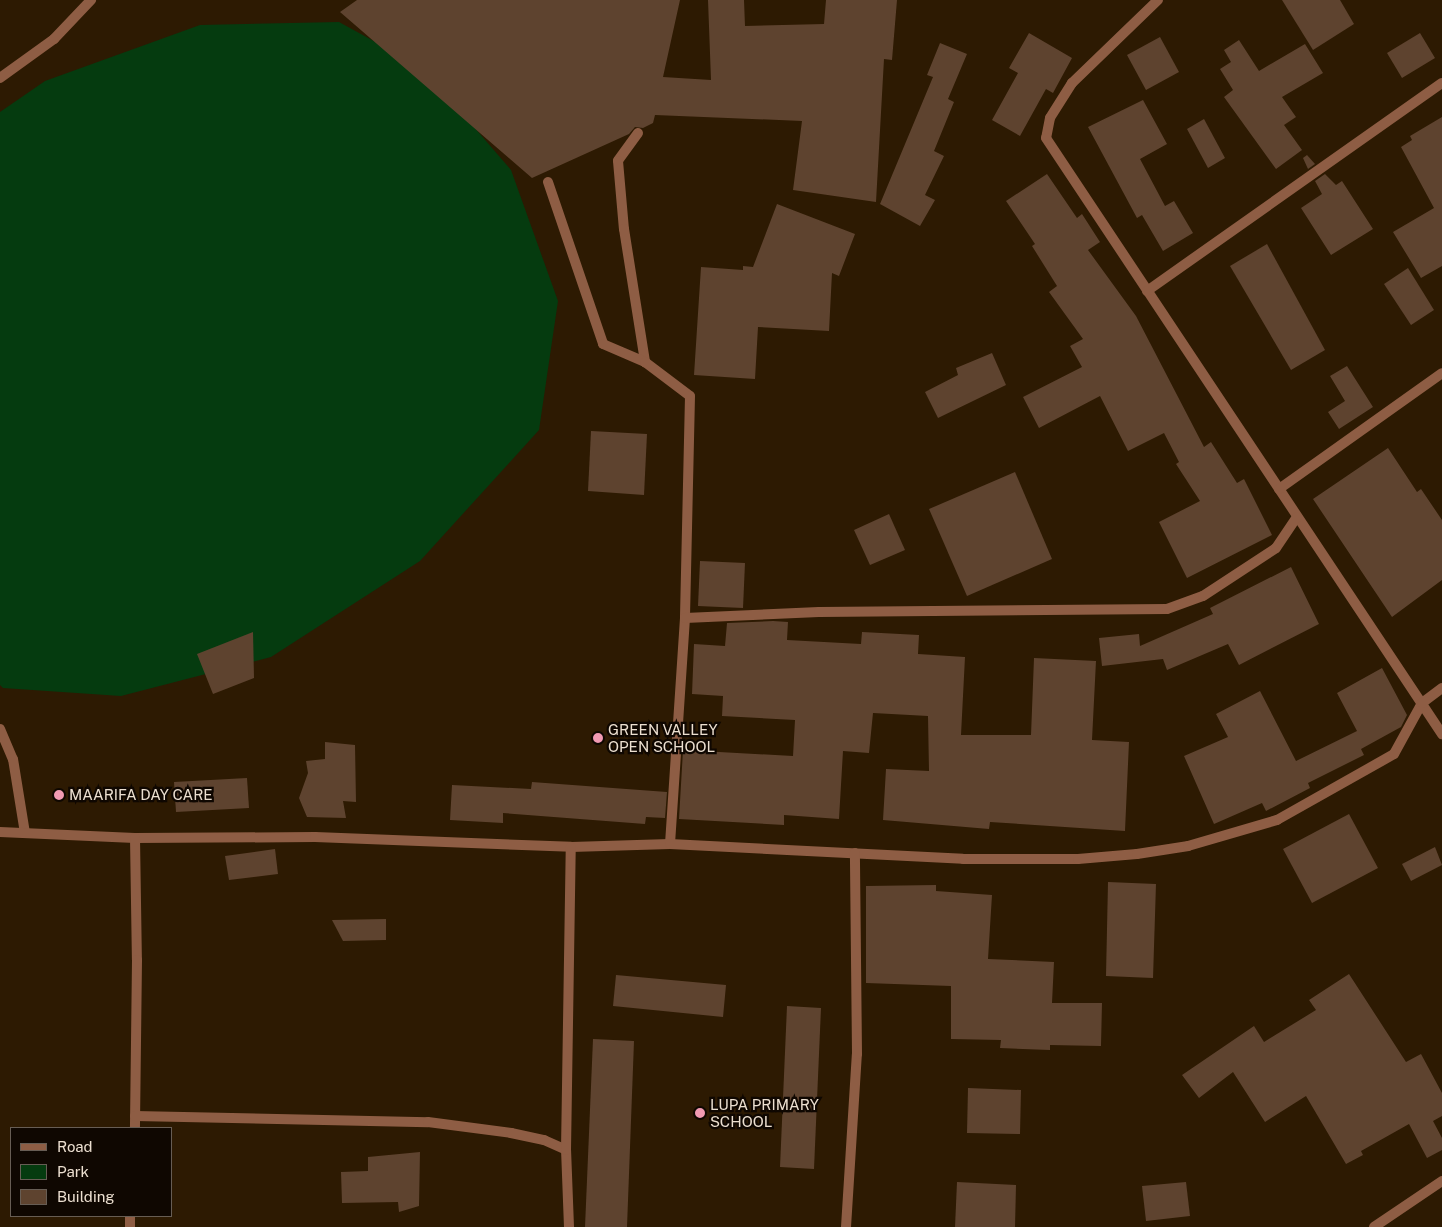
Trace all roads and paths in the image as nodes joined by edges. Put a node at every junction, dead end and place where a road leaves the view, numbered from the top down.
1 (90, 0) edge
2 (1158, 0) edge
3 (0, 78) edge
4 (1442, 83) edge
5 (638, 133) dead end
6 (548, 182) dead end
7 (1148, 291) junction
8 (645, 362) junction
9 (1442, 374) edge
10 (1279, 489) junction
11 (1297, 517) junction
12 (685, 618) junction
13 (1442, 688) edge
14 (1422, 703) junction
15 (0, 730) edge
16 (1442, 734) edge
17 (0, 832) edge
18 (25, 833) junction
19 (135, 838) junction
20 (670, 844) junction
21 (572, 847) junction
22 (855, 853) junction
23 (135, 1116) junction
24 (135, 1127) edge
25 (566, 1150) junction
26 (1442, 1181) edge
27 (569, 1227) edge
28 (846, 1227) edge
29 (1374, 1227) edge

1 - 3 street
2 - 7 street
4 - 7 street
5 - 8 street
6 - 8 street
7 - 10 street
8 - 12 street
9 - 10 street
10 - 11 street
11 - 12 street
11 - 14 street
12 - 20 street
13 - 14 street
14 - 16 street
14 - 22 street
15 - 18 street
17 - 18 street
18 - 19 street
19 - 21 street
19 - 23 street
20 - 21 street
20 - 22 street
21 - 25 street
22 - 28 street
23 - 24 street
23 - 25 street
25 - 27 street
26 - 29 street

